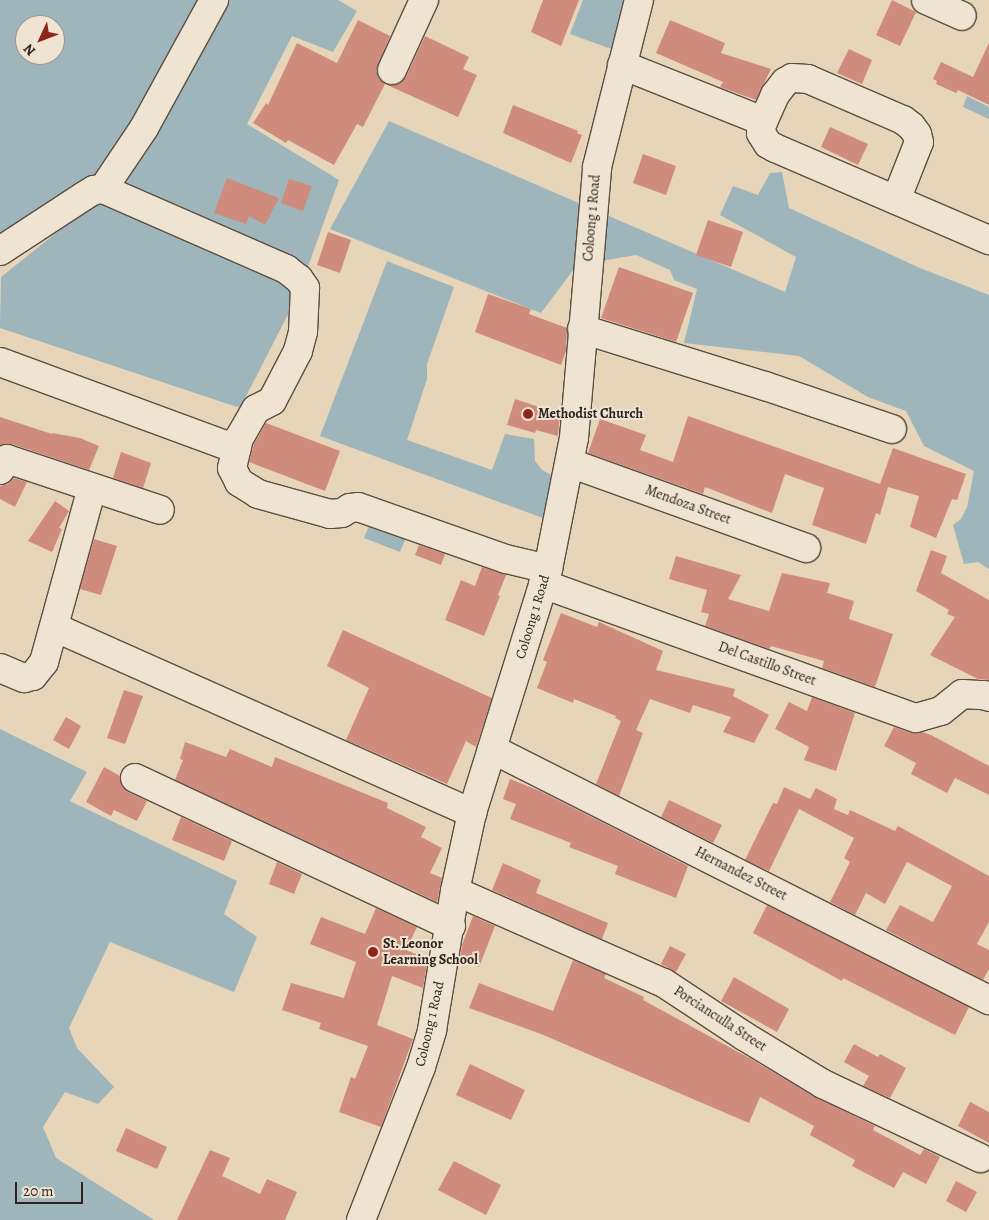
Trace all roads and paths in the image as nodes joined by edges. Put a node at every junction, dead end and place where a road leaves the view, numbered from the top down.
1 (214, 0) edge
2 (424, 0) edge
3 (639, 0) edge
4 (926, 0) edge
5 (962, 16) dead end
6 (622, 65) junction
7 (392, 70) dead end
8 (763, 121) junction
9 (103, 189) junction
10 (896, 200) junction
11 (989, 240) edge
12 (0, 250) edge
13 (582, 328) junction
14 (0, 362) edge
15 (892, 429) dead end
16 (236, 449) junction
17 (570, 463) junction
18 (0, 470) edge
19 (92, 488) junction
20 (160, 510) dead end
21 (806, 548) dead end
22 (546, 576) junction
23 (54, 627) junction
24 (0, 668) edge
25 (989, 697) edge
26 (492, 749) junction
27 (135, 778) dead end
28 (472, 813) junction
29 (455, 891) junction
30 (451, 926) junction
31 (989, 1000) edge
32 (980, 1158) dead end
33 (361, 1220) edge

1 - 9 street
2 - 7 street
3 - 6 street, Coloong 1 Road
4 - 5 street
6 - 8 street
6 - 13 street, Coloong 1 Road
8 - 10 street
8 - 10 street
9 - 12 street
9 - 16 street
10 - 11 street
13 - 15 street
13 - 17 street, Coloong 1 Road
14 - 16 street
16 - 22 street, Del Castillo Street
17 - 21 street, Mendoza Street
17 - 22 street, Coloong 1 Road
18 - 19 street
19 - 20 street
19 - 23 street
22 - 25 street, Del Castillo Street
22 - 26 street, Coloong 1 Road
23 - 24 street
23 - 28 street
26 - 28 street, Coloong 1 Road
26 - 31 street, Hernandez Street
27 - 30 street
28 - 29 street, Coloong 1 Road
29 - 30 street, Coloong 1 Road
29 - 32 street, Porcianculla Street
30 - 33 street, Coloong 1 Road

